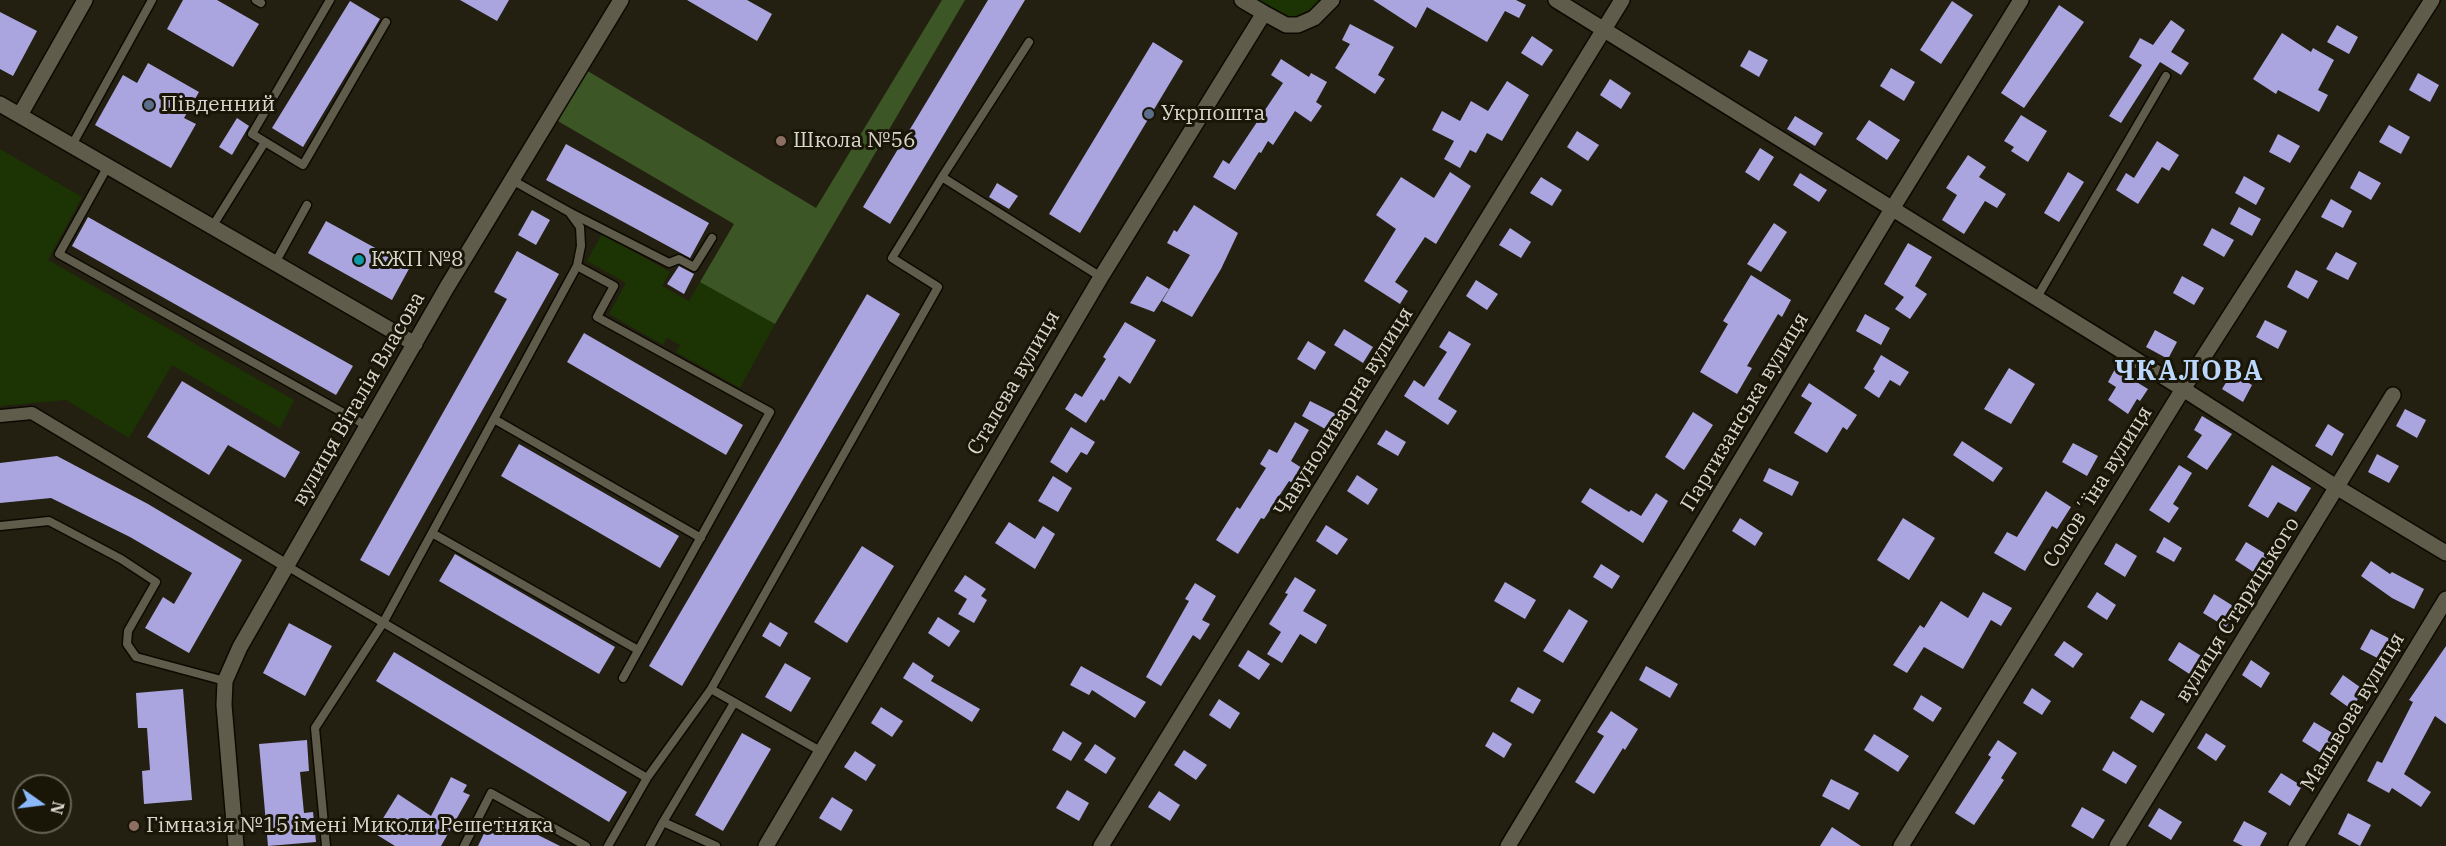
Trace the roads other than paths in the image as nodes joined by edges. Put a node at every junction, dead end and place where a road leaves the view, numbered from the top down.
1 (152, 0) edge
2 (330, 0) edge
3 (621, 0) edge
4 (1242, 0) edge
5 (1332, 0) edge
6 (1556, 0) edge
7 (1622, 0) edge
8 (2021, 0) edge
9 (2432, 0) edge
10 (82, 2) edge
11 (1264, 13) junction
12 (386, 22) dead end
13 (1604, 29) junction
14 (1029, 42) dead end
15 (2166, 76) dead end
16 (0, 104) edge
17 (20, 115) junction
18 (265, 142) junction
19 (72, 145) junction
20 (108, 166) junction
21 (942, 177) junction
22 (512, 180) junction
23 (307, 205) dead end
24 (1892, 209) junction
25 (570, 212) junction
26 (212, 227) junction
27 (712, 238) dead end
28 (275, 263) junction
29 (577, 266) junction
30 (1101, 277) junction
31 (2036, 299) junction
32 (415, 344) junction
33 (2183, 389) junction
34 (2393, 395) dead end
35 (0, 416) edge
36 (494, 419) junction
37 (368, 426) junction
38 (2338, 488) junction
39 (0, 526) edge
40 (432, 533) junction
41 (701, 538) junction
42 (2446, 553) edge
43 (287, 566) junction
44 (2446, 599) edge
45 (383, 623) junction
46 (638, 650) junction
47 (623, 678) dead end
48 (225, 681) junction
49 (711, 689) junction
50 (734, 703) junction
51 (822, 752) junction
52 (647, 778) junction
53 (663, 822) junction
54 (236, 846) edge
55 (326, 846) edge
56 (464, 846) edge
57 (586, 846) edge
58 (608, 846) edge
59 (650, 846) edge
60 (716, 846) edge
61 (766, 846) edge
62 (1101, 846) edge
63 (1508, 846) edge
64 (1901, 846) edge
65 (2117, 846) edge
66 (2296, 846) edge

1 - 19 lane
2 - 18 lane
3 - 22 street, вулиця Віталія Власова
4 - 11 street
5 - 11 street
6 - 13 street
7 - 13 street, Чавуноливарна вулиця
8 - 24 street, Партизанська вулиця
9 - 33 street, Соловʼїна вулиця
10 - 17 street
11 - 30 street, Сталева вулиця
12 - 18 lane
13 - 24 street
13 - 62 street, Чавуноливарна вулиця
14 - 21 lane
15 - 31 lane
16 - 17 street
17 - 19 street
18 - 26 lane
19 - 20 street
20 - 26 street
20 - 37 lane
21 - 30 lane
21 - 49 lane
22 - 25 lane
22 - 32 street, вулиця Віталія Власова
23 - 28 lane
24 - 31 street
24 - 63 street, Партизанська вулиця
25 - 27 lane
25 - 29 lane
26 - 28 street
28 - 32 street
29 - 36 lane
29 - 41 lane
30 - 51 street, Сталева вулиця
31 - 33 street
32 - 37 street, вулиця Віталія Власова
33 - 38 street
33 - 64 street, Соловʼїна вулиця
34 - 38 street, вулиця Старицького
35 - 43 street
36 - 40 lane
36 - 41 lane
37 - 43 street, вулиця Віталія Власова
38 - 42 street
38 - 65 street, вулиця Старицького
39 - 48 lane
40 - 45 lane
40 - 46 lane
41 - 46 lane
43 - 45 lane
43 - 48 street, вулиця Віталія Власова
44 - 66 street, Мальвова вулиця
45 - 52 lane
45 - 55 lane
46 - 47 lane
48 - 54 street, вулиця Віталія Власова
49 - 50 lane
49 - 52 lane
50 - 51 lane
50 - 53 lane
51 - 61 street, Сталева вулиця
52 - 58 lane
53 - 59 lane
53 - 60 lane
56 - 57 lane

